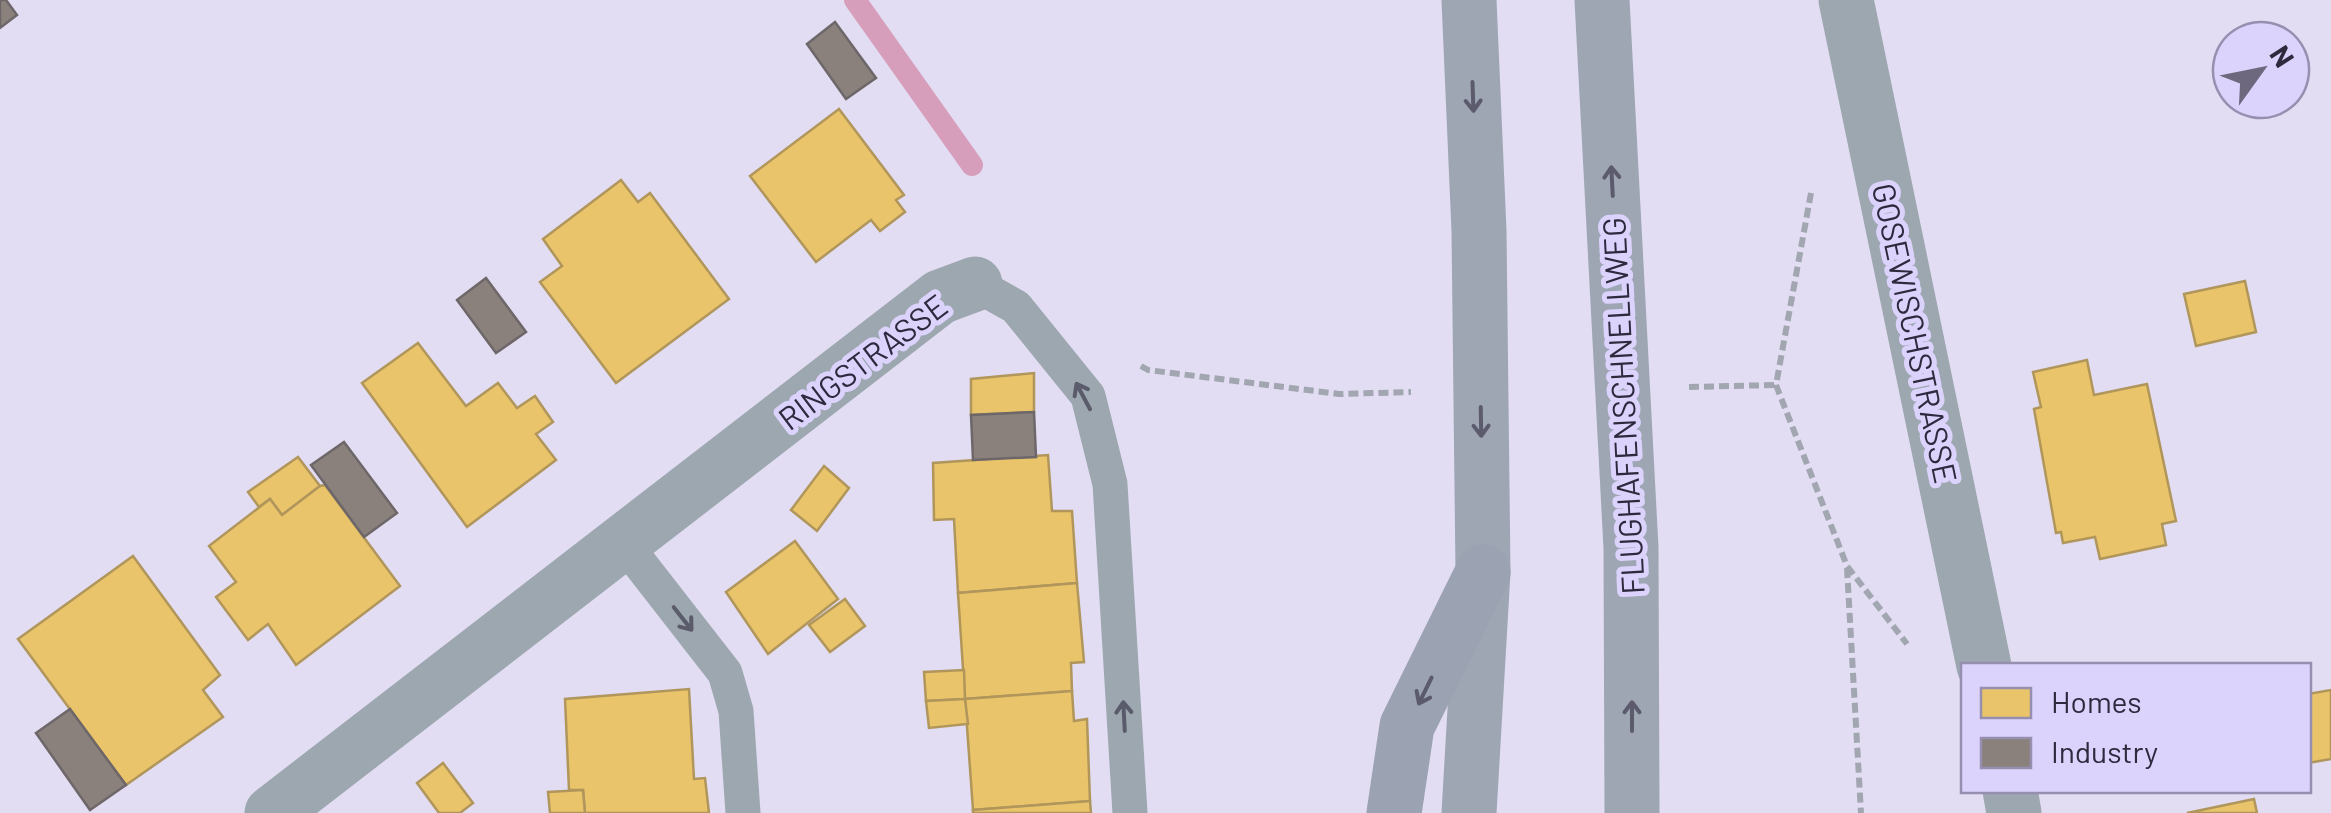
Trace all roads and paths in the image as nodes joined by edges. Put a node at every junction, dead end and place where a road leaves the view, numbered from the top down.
1 (1470, 0) edge
2 (1602, 0) edge
3 (1846, 0) edge
4 (1812, 191) dead end
5 (975, 284) joint
6 (1133, 362) dead end
7 (1339, 394) dead end
8 (623, 542) junction
9 (1847, 566) junction
10 (1483, 572) junction
11 (1968, 663) edge
12 (1984, 663) edge
13 (272, 813) edge
14 (743, 813) edge
15 (1130, 813) edge
16 (1394, 813) edge
17 (1469, 813) edge
18 (1632, 813) edge
19 (1861, 813) edge

1 -> 10 highway
18 -> 2 highway, FLUGHAFENSCHNELLWEG
3 - 12 street, GOSEWISCHSTRASSE
4 - 9 path
5 - 8 street, RINGSTRASSE
15 -> 5 lane, RINGSTRASSE
6 - 7 path
8 - 13 street, RINGSTRASSE
8 -> 14 lane
9 - 11 path
9 - 19 path
10 -> 16 highway
10 - 17 highway

